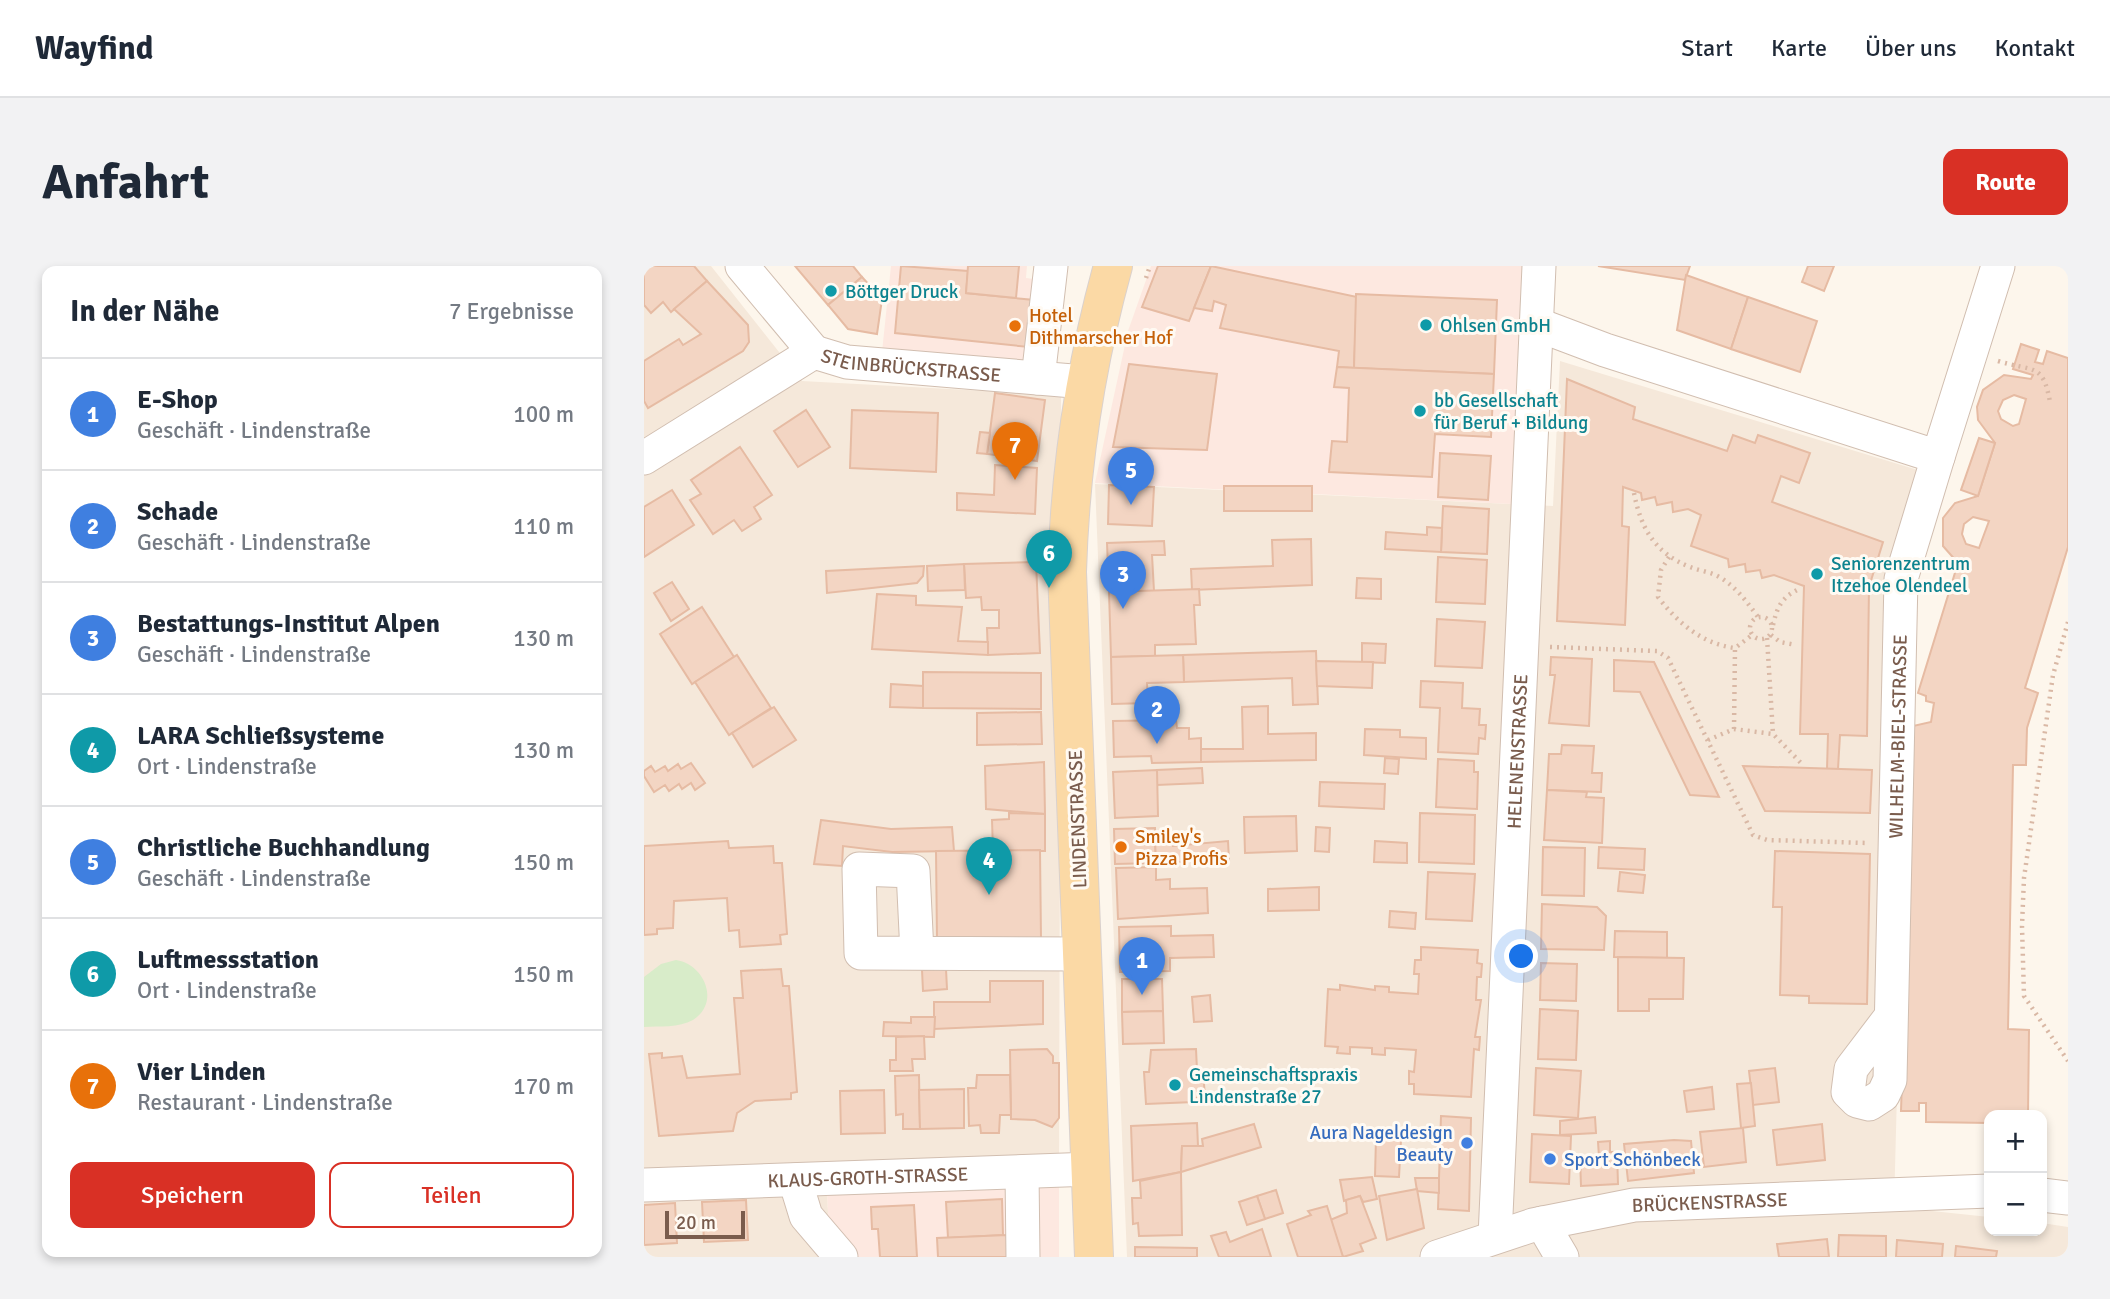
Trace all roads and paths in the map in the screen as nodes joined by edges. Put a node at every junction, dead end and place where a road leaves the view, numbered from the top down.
1 (743, 266) edge
2 (1051, 266) edge
3 (1113, 266) edge
4 (1539, 266) edge
5 (1998, 266) edge
6 (1536, 324) junction
7 (814, 352) junction
8 (1973, 353) junction
9 (1038, 378) junction
10 (1085, 382) junction
11 (2050, 402) dead end
12 (1938, 457) junction
13 (644, 458) edge
14 (1634, 493) dead end
15 (1669, 557) junction
16 (1799, 589) dead end
17 (1758, 617) junction
18 (2068, 622) edge
19 (1772, 625) junction
20 (1752, 635) junction
21 (1769, 637) junction
22 (1522, 645) junction
23 (1796, 645) dead end
24 (1735, 648) junction
25 (1734, 729) junction
26 (1773, 734) junction
27 (1708, 740) junction
28 (1801, 763) dead end
29 (1894, 844) junction
30 (917, 953) dead end
31 (1083, 954) junction
32 (1889, 1019) dead end
33 (2068, 1061) edge
34 (1092, 1169) junction
35 (1022, 1172) junction
36 (795, 1180) junction
37 (644, 1185) edge
38 (1984, 1191) edge
39 (2047, 1196) edge
40 (2068, 1198) edge
41 (1542, 1223) junction
42 (1480, 1247) edge
43 (841, 1257) edge
44 (1023, 1257) edge
45 (1094, 1257) edge
46 (1437, 1257) edge
47 (1562, 1257) edge

1 - 7 street
2 - 9 street
3 - 10 main road, LINDENSTRASSE
4 - 6 street, HELENENSTRASSE
5 - 8 street, WILHELM-BIEL-STRASSE
6 - 12 street
6 - 22 street, HELENENSTRASSE
7 - 9 street, STEINBRÜCKSTRASSE
7 - 13 street, STEINBRÜCKSTRASSE
8 - 11 path
8 - 12 street, WILHELM-BIEL-STRASSE
9 - 10 street, STEINBRÜCKSTRASSE
10 - 31 main road, LINDENSTRASSE
12 - 29 street, WILHELM-BIEL-STRASSE
14 - 15 path
15 - 17 path
15 - 24 path
16 - 19 path
17 - 19 path
17 - 20 path
18 - 33 path
19 - 21 path
20 - 21 path
20 - 24 path
21 - 23 path
21 - 26 path
22 - 27 path
22 - 42 street, HELENENSTRASSE
24 - 25 path
25 - 26 path
25 - 27 path
26 - 28 path
27 - 29 path
29 - 32 street, WILHELM-BIEL-STRASSE
30 - 31 street
31 - 34 main road, LINDENSTRASSE
34 - 35 street, KLAUS-GROTH-STRASSE
34 - 45 main road, LINDENSTRASSE
35 - 36 street, KLAUS-GROTH-STRASSE
35 - 44 street
36 - 37 street, KLAUS-GROTH-STRASSE
36 - 43 street
38 - 41 street, BRÜCKENSTRASSE
39 - 40 street
41 - 42 street, BRÜCKENSTRASSE
41 - 47 street
42 - 46 street, BRÜCKENSTRASSE

